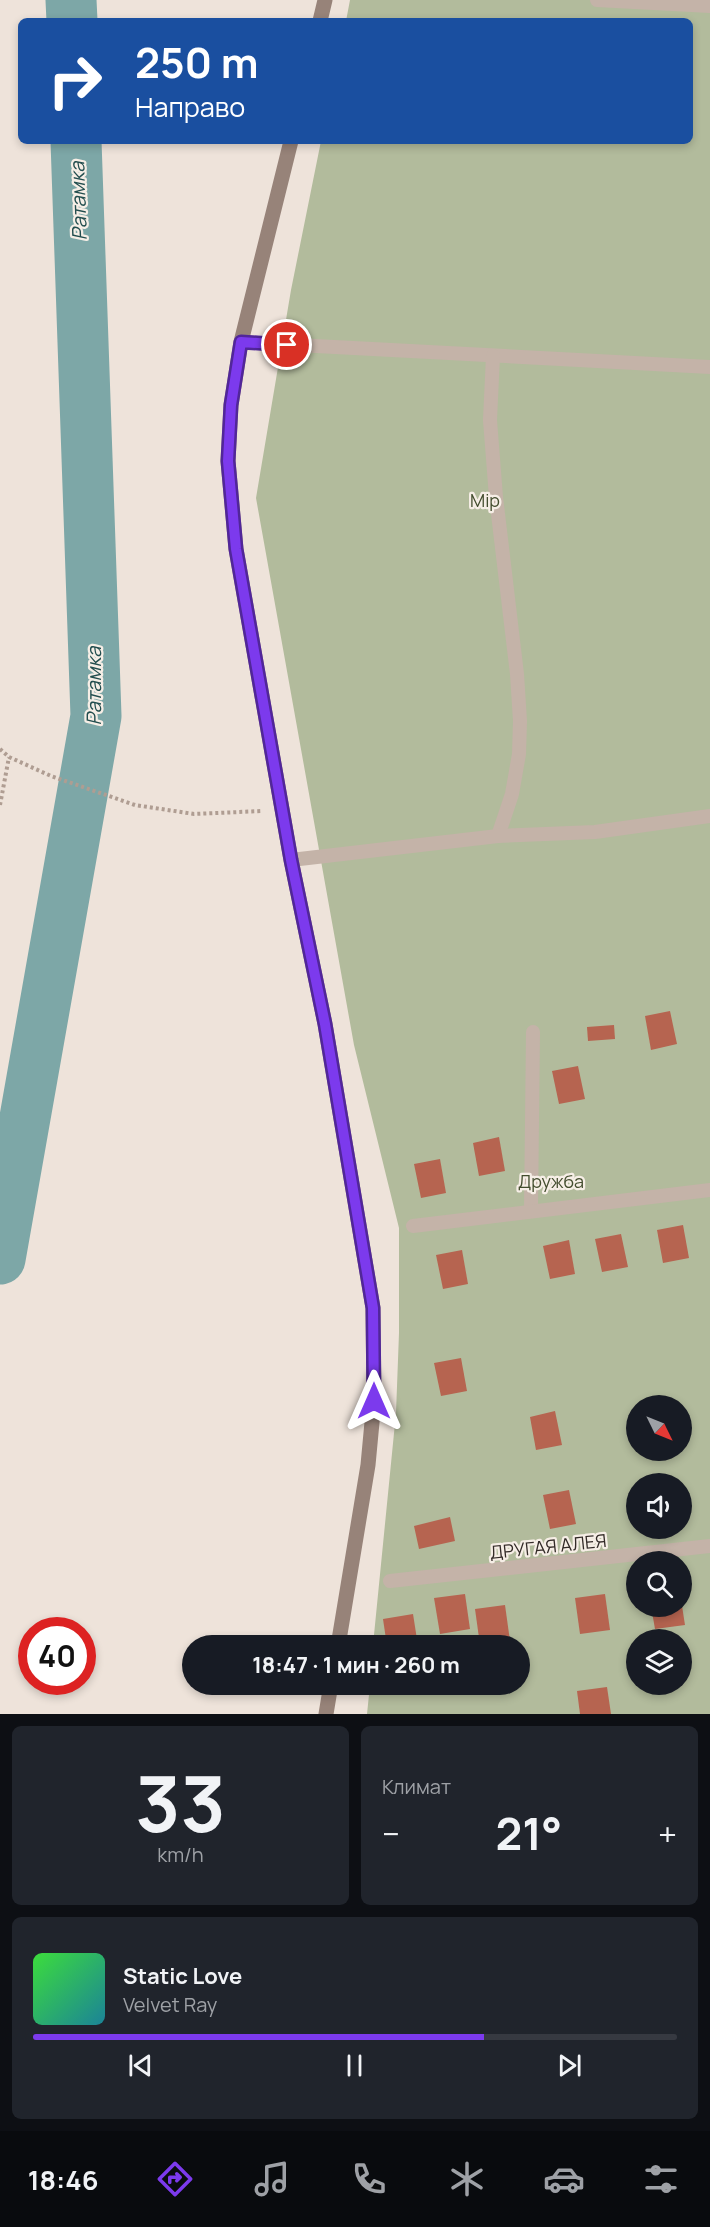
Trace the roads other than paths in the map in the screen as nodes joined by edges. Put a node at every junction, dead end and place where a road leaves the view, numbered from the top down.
1 (325, 0) edge
2 (597, 0) edge
3 (710, 6) edge
4 (321, 18) edge
5 (290, 144) edge
6 (241, 342) junction
7 (493, 356) junction
8 (710, 367) edge
9 (710, 816) edge
10 (498, 836) junction
11 (291, 860) junction
12 (533, 1032) dead end
13 (710, 1190) edge
14 (531, 1212) junction
15 (412, 1226) dead end
16 (710, 1546) edge
17 (390, 1581) dead end
18 (340, 1635) edge
19 (329, 1695) edge
20 (326, 1714) edge

1 - 4 street
2 - 3 lane
5 - 6 street
6 - 7 lane
6 - 11 street
7 - 8 lane
7 - 10 lane
9 - 10 lane
10 - 11 lane
11 - 18 street
12 - 14 lane
13 - 14 lane
14 - 15 lane
16 - 17 lane, ДРУГАЯ АЛЕЯ
19 - 20 street

